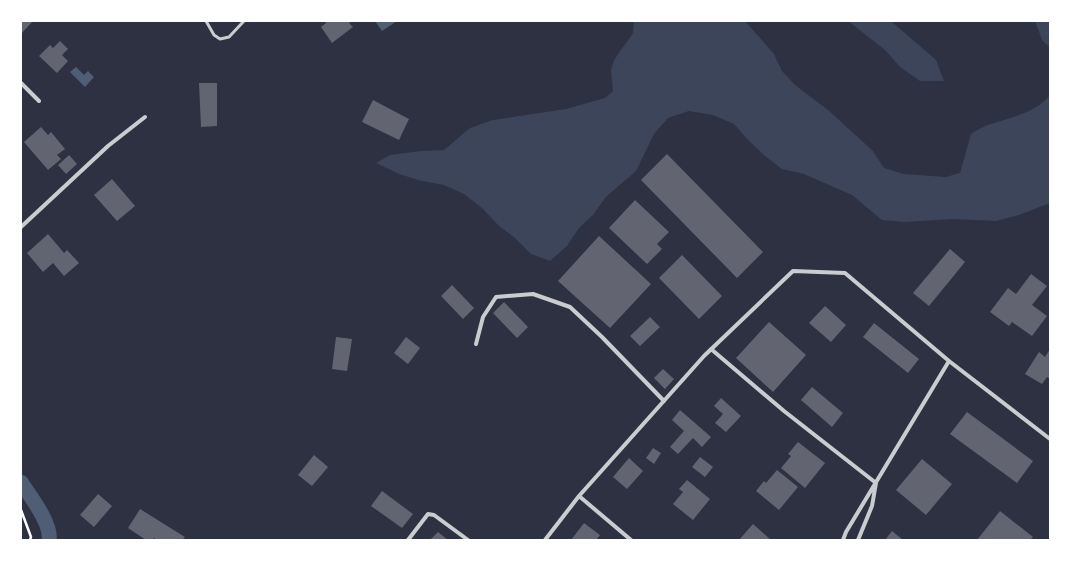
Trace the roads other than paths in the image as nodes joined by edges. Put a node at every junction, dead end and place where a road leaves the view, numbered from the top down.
1 (206, 21) edge
2 (244, 21) edge
3 (21, 83) edge
4 (39, 102) dead end
5 (145, 117) dead end
6 (21, 227) edge
7 (476, 344) dead end
8 (711, 349) junction
9 (949, 361) junction
10 (664, 401) junction
11 (1050, 439) edge
12 (876, 483) junction
13 (579, 496) junction
14 (408, 540) edge
15 (468, 540) edge
16 (545, 540) edge
17 (631, 540) edge
18 (843, 540) edge
19 (858, 540) edge

1 - 2 lane
3 - 4 street
5 - 6 street
7 - 10 street
8 - 9 street
8 - 10 street
8 - 12 street
9 - 11 street
9 - 12 street
10 - 13 street
12 - 18 street
12 - 19 street
13 - 16 street
13 - 17 street
14 - 15 street

